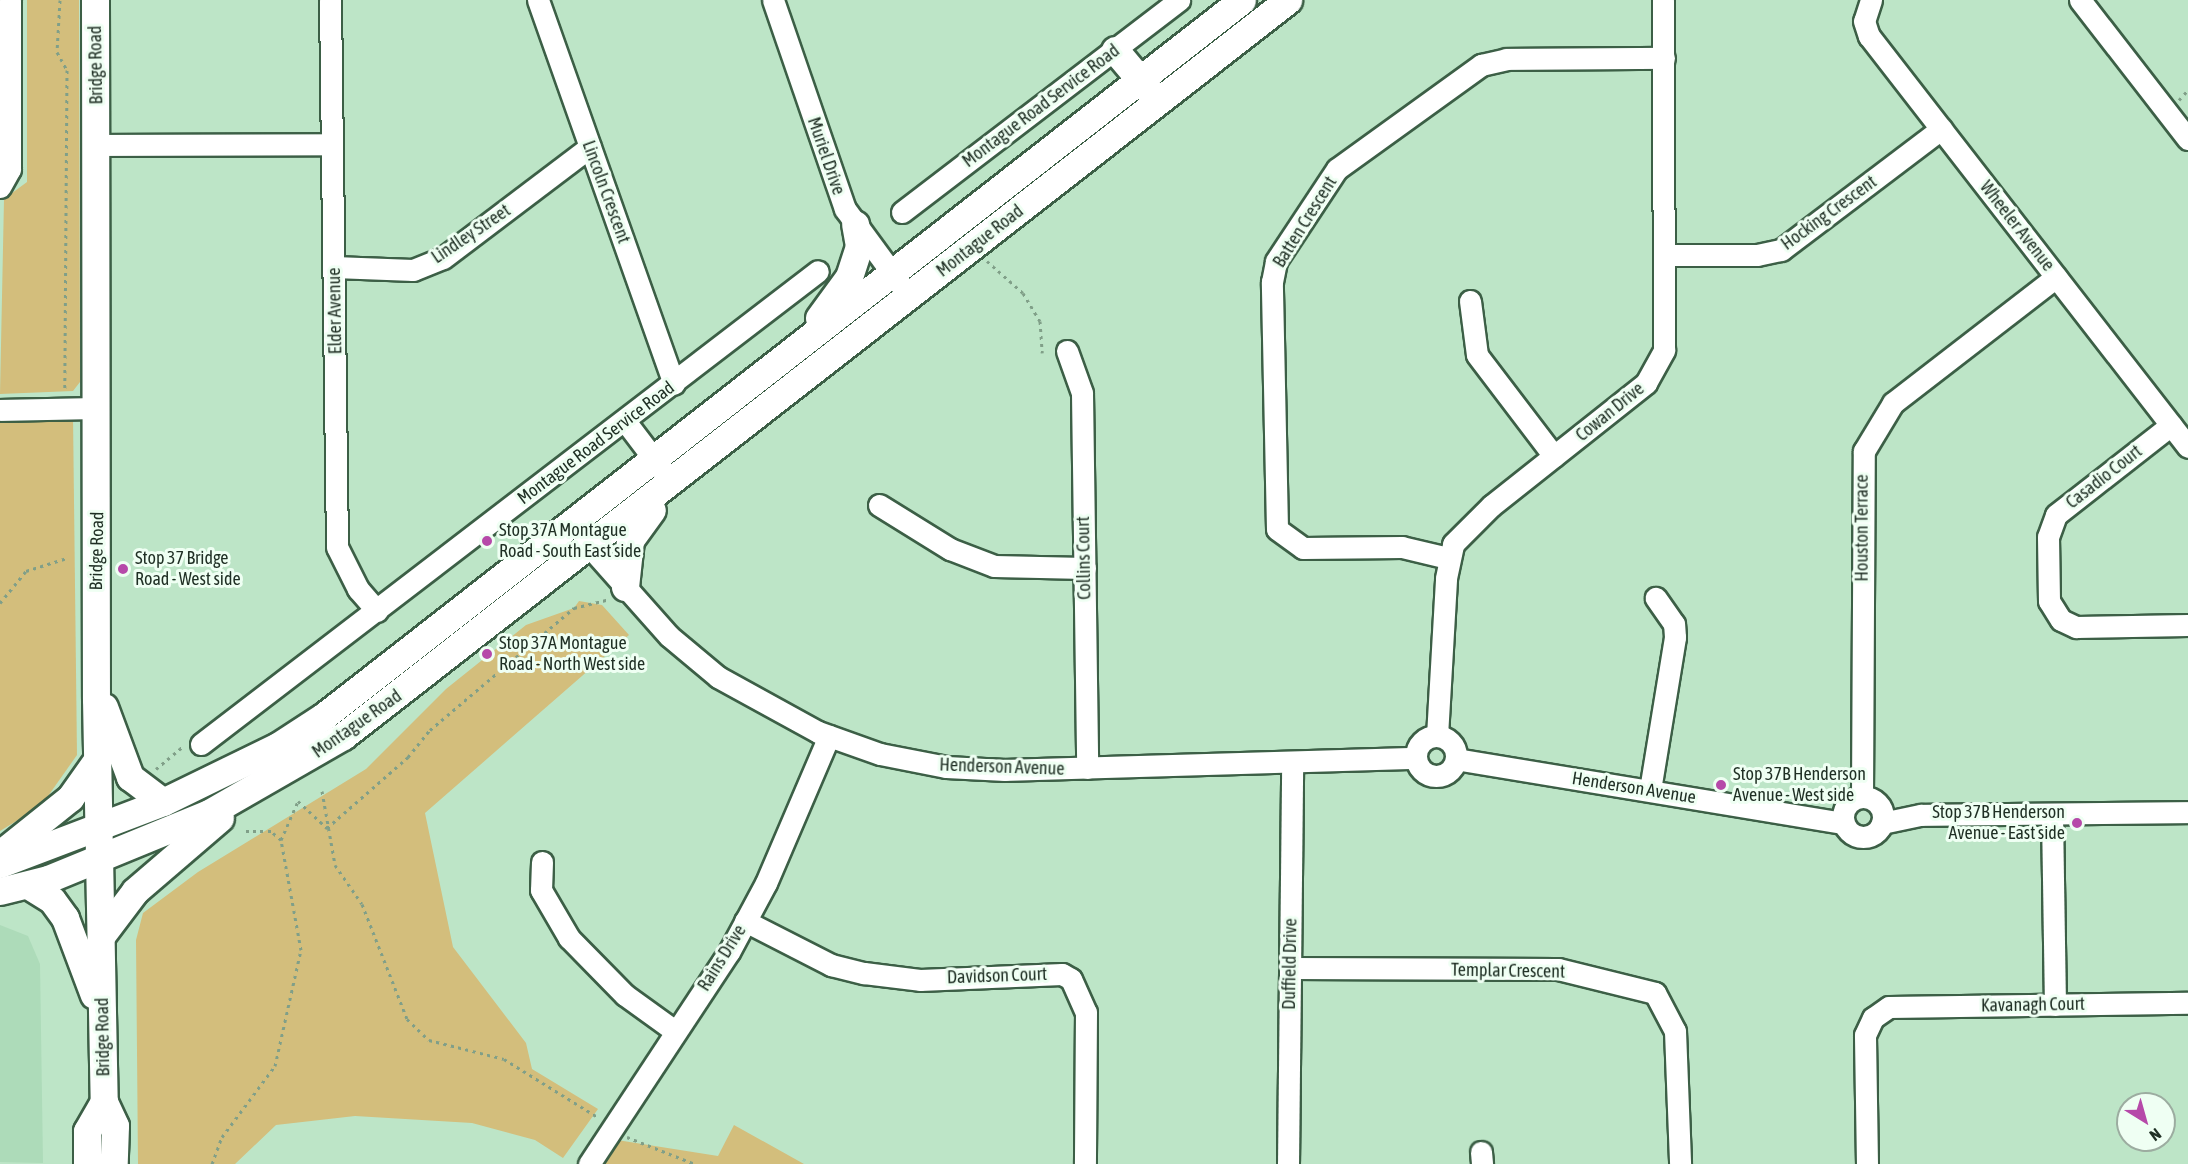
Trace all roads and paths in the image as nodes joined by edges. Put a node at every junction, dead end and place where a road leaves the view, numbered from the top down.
1 (10, 0) edge
2 (60, 0) edge
3 (95, 0) edge
4 (330, 0) edge
5 (538, 0) edge
6 (773, 0) edge
7 (1179, 0) edge
8 (1242, 0) edge
9 (1288, 0) edge
10 (1663, 0) edge
11 (1871, 0) edge
12 (2080, 0) edge
13 (1115, 50) junction
14 (1664, 58) junction
15 (1139, 80) junction
16 (1159, 101) junction
17 (1941, 129) junction
18 (2188, 139) edge
19 (331, 144) junction
20 (97, 145) junction
21 (590, 147) junction
22 (0, 187) edge
23 (902, 212) dead end
24 (855, 224) junction
25 (1666, 255) junction
26 (984, 258) dead end
27 (334, 267) junction
28 (818, 271) dead end
29 (891, 273) junction
30 (2056, 277) junction
31 (909, 296) junction
32 (1470, 301) dead end
33 (799, 346) junction
34 (1067, 351) dead end
35 (1042, 353) dead end
36 (674, 384) junction
37 (66, 408) junction
38 (98, 408) junction
39 (0, 410) edge
40 (625, 421) junction
41 (2171, 425) junction
42 (2188, 447) edge
43 (1554, 456) junction
44 (653, 460) junction
45 (672, 482) junction
46 (879, 505) dead end
47 (570, 525) junction
48 (590, 547) junction
49 (67, 558) dead end
50 (1448, 558) junction
51 (1085, 568) junction
52 (625, 587) junction
53 (1656, 598) dead end
54 (0, 603) edge
55 (377, 610) junction
56 (2188, 625) edge
57 (96, 683) junction
58 (829, 736) junction
59 (1437, 736) junction
60 (194, 743) joint
61 (1416, 758) junction
62 (1456, 759) junction
63 (97, 760) junction
64 (1292, 763) junction
65 (1087, 768) junction
66 (148, 776) dead end
67 (256, 788) junction
68 (1650, 790) junction
69 (322, 791) dead end
70 (1862, 796) junction
71 (163, 802) junction
72 (2188, 812) edge
73 (2052, 814) junction
74 (1882, 815) junction
75 (1844, 816) junction
76 (99, 828) junction
77 (327, 828) junction
78 (246, 831) dead end
79 (281, 840) junction
80 (0, 854) edge
81 (99, 859) junction
82 (542, 862) dead end
83 (0, 864) edge
84 (28, 885) junction
85 (0, 891) edge
86 (745, 921) junction
87 (100, 936) junction
88 (1290, 968) junction
89 (2188, 1003) edge
90 (2055, 1005) junction
91 (102, 1019) junction
92 (675, 1031) junction
93 (104, 1102) junction
94 (612, 1127) junction
95 (87, 1164) edge
96 (114, 1164) edge
97 (212, 1164) edge
98 (589, 1164) edge
99 (695, 1164) edge
100 (1085, 1164) edge
101 (1287, 1164) edge
102 (1680, 1164) edge
103 (1867, 1164) edge

1 - 22 street
2 - 37 path
3 - 20 main road, Bridge Road
4 - 19 street, Elder Avenue
5 - 21 street, Lincoln Crescent
6 - 24 street, Muriel Drive
7 - 13 street, Montague Road Service Road
8 - 15 main road, Montague Road
9 - 16 main road, Montague Road
10 - 14 street, Cowan Drive
11 - 17 street, Wheeler Avenue
12 - 18 street
13 - 15 main road
13 - 23 street, Montague Road Service Road
14 - 25 street, Cowan Drive
14 - 50 street, Batten Crescent
15 - 16 main road
15 - 29 main road, Montague Road
16 - 31 main road, Montague Road
17 - 25 street, Hocking Crescent
17 - 30 street, Wheeler Avenue
19 - 20 street
19 - 27 street, Elder Avenue
20 - 38 main road, Bridge Road
21 - 27 street, Lindley Street
21 - 36 street, Lincoln Crescent
24 - 29 street, Muriel Drive
24 - 33 main road
25 - 43 street, Cowan Drive
26 - 35 path
27 - 55 street, Elder Avenue
28 - 36 street, Montague Road Service Road
29 - 31 street, Muriel Drive
29 - 33 main road, Montague Road
30 - 41 street, Wheeler Avenue
30 - 70 street, Houston Terrace
31 - 45 main road, Montague Road
32 - 43 street
33 - 44 main road, Montague Road
34 - 51 street, Collins Court
36 - 40 street, Montague Road Service Road
37 - 38 street
37 - 39 street
38 - 57 main road, Bridge Road
40 - 44 street
40 - 55 street, Montague Road Service Road
41 - 42 street, Wheeler Avenue
41 - 56 street, Casadio Court
43 - 50 street, Cowan Drive
44 - 45 street
44 - 47 main road, Montague Road
45 - 48 main road, Montague Road
45 - 52 main road
46 - 51 street
47 - 48 main road
47 - 71 main road, Montague Road
48 - 52 street, Henderson Avenue
48 - 67 main road, Montague Road
49 - 54 path
50 - 59 street, Cowan Drive
51 - 65 street, Collins Court
52 - 58 street, Henderson Avenue
52 - 77 path
53 - 68 street
55 - 60 street, Montague Road Service Road
57 - 63 main road, Bridge Road
57 - 71 main road
58 - 65 street, Henderson Avenue
58 - 86 street, Rains Drive
59 - 61 street
59 - 62 street
60 - 66 path
61 - 62 street
61 - 64 street, Henderson Avenue
62 - 68 street, Henderson Avenue
63 - 76 main road, Bridge Road
63 - 80 main road
64 - 65 street, Henderson Avenue
64 - 88 street, Duffield Drive
67 - 81 main road, Montague Road
67 - 87 main road
68 - 75 street, Henderson Avenue
69 - 77 path
70 - 74 street
70 - 75 street
71 - 76 main road, Montague Road
72 - 73 street
73 - 74 street
73 - 90 street
74 - 75 street
76 - 81 main road, Bridge Road
76 - 83 main road, Montague Road
77 - 79 path
77 - 94 path
78 - 79 path
79 - 97 path
81 - 84 main road, Montague Road
81 - 87 main road, Bridge Road
82 - 92 street
84 - 85 main road, Montague Road
84 - 91 main road
86 - 92 street, Rains Drive
86 - 100 street, Davidson Court
87 - 91 main road, Bridge Road
88 - 101 street, Duffield Drive
88 - 102 street, Templar Crescent
89 - 90 street, Kavanagh Court
90 - 103 street, Kavanagh Court
91 - 93 main road, Bridge Road
92 - 94 street, Rains Drive
93 - 95 main road, Bridge Road
93 - 96 main road, Bridge Road
94 - 98 street, Rains Drive
94 - 99 path

